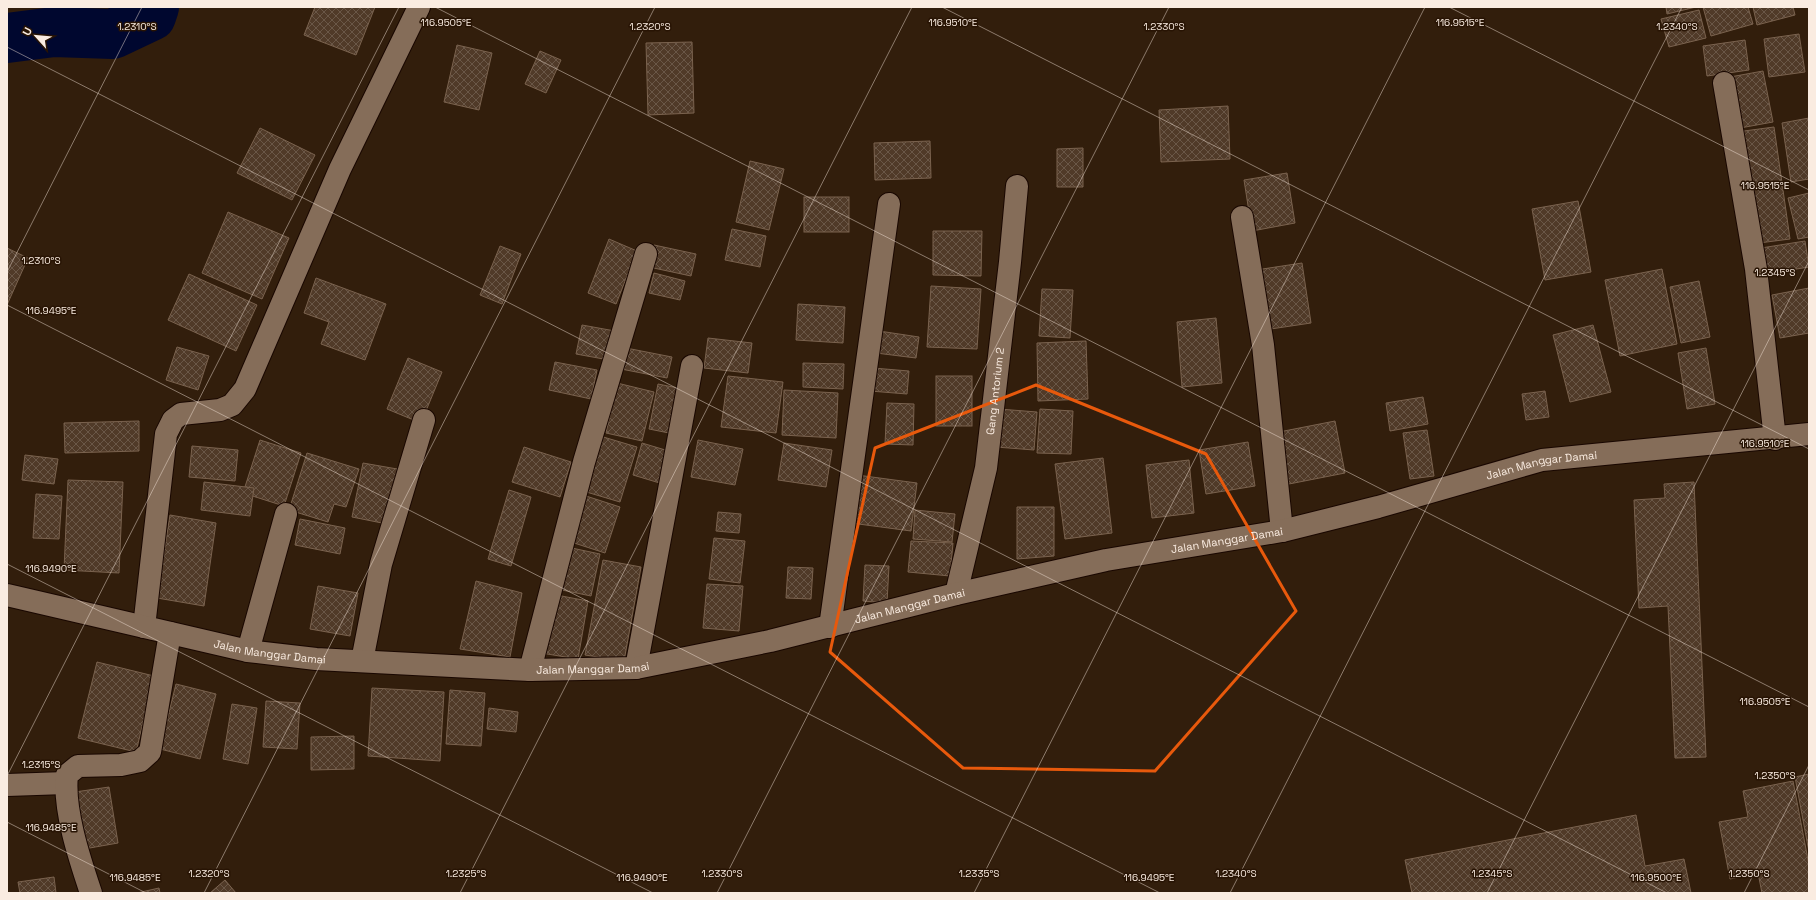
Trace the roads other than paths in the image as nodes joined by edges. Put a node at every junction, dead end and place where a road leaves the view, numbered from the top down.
1 (419, 7) edge
2 (1724, 83) dead end
3 (1017, 186) dead end
4 (889, 204) dead end
5 (1242, 216) dead end
6 (646, 254) dead end
7 (692, 366) dead end
8 (424, 420) dead end
9 (1809, 434) edge
10 (1775, 439) junction
11 (286, 514) dead end
12 (1282, 531) junction
13 (956, 594) junction
14 (12, 596) edge
15 (144, 627) junction
16 (830, 627) junction
17 (170, 633) junction
18 (248, 650) junction
19 (362, 661) junction
20 (636, 668) junction
21 (530, 670) junction
22 (66, 783) junction
23 (7, 785) edge
24 (91, 893) edge

1 - 15 street
2 - 10 street
3 - 13 street, Gang Antorium 2
4 - 16 street
5 - 12 street
6 - 21 street
7 - 20 street
8 - 19 street
9 - 10 street, Jalan Manggar Damai
10 - 12 street, Jalan Manggar Damai
11 - 18 street
12 - 13 street, Jalan Manggar Damai
13 - 16 street, Jalan Manggar Damai
14 - 15 street, Jalan Manggar Damai
15 - 17 street, Jalan Manggar Damai
16 - 20 street, Jalan Manggar Damai
17 - 18 street, Jalan Manggar Damai
17 - 22 street
18 - 19 street, Jalan Manggar Damai
19 - 21 street, Jalan Manggar Damai
20 - 21 street, Jalan Manggar Damai
22 - 23 street
22 - 24 street

